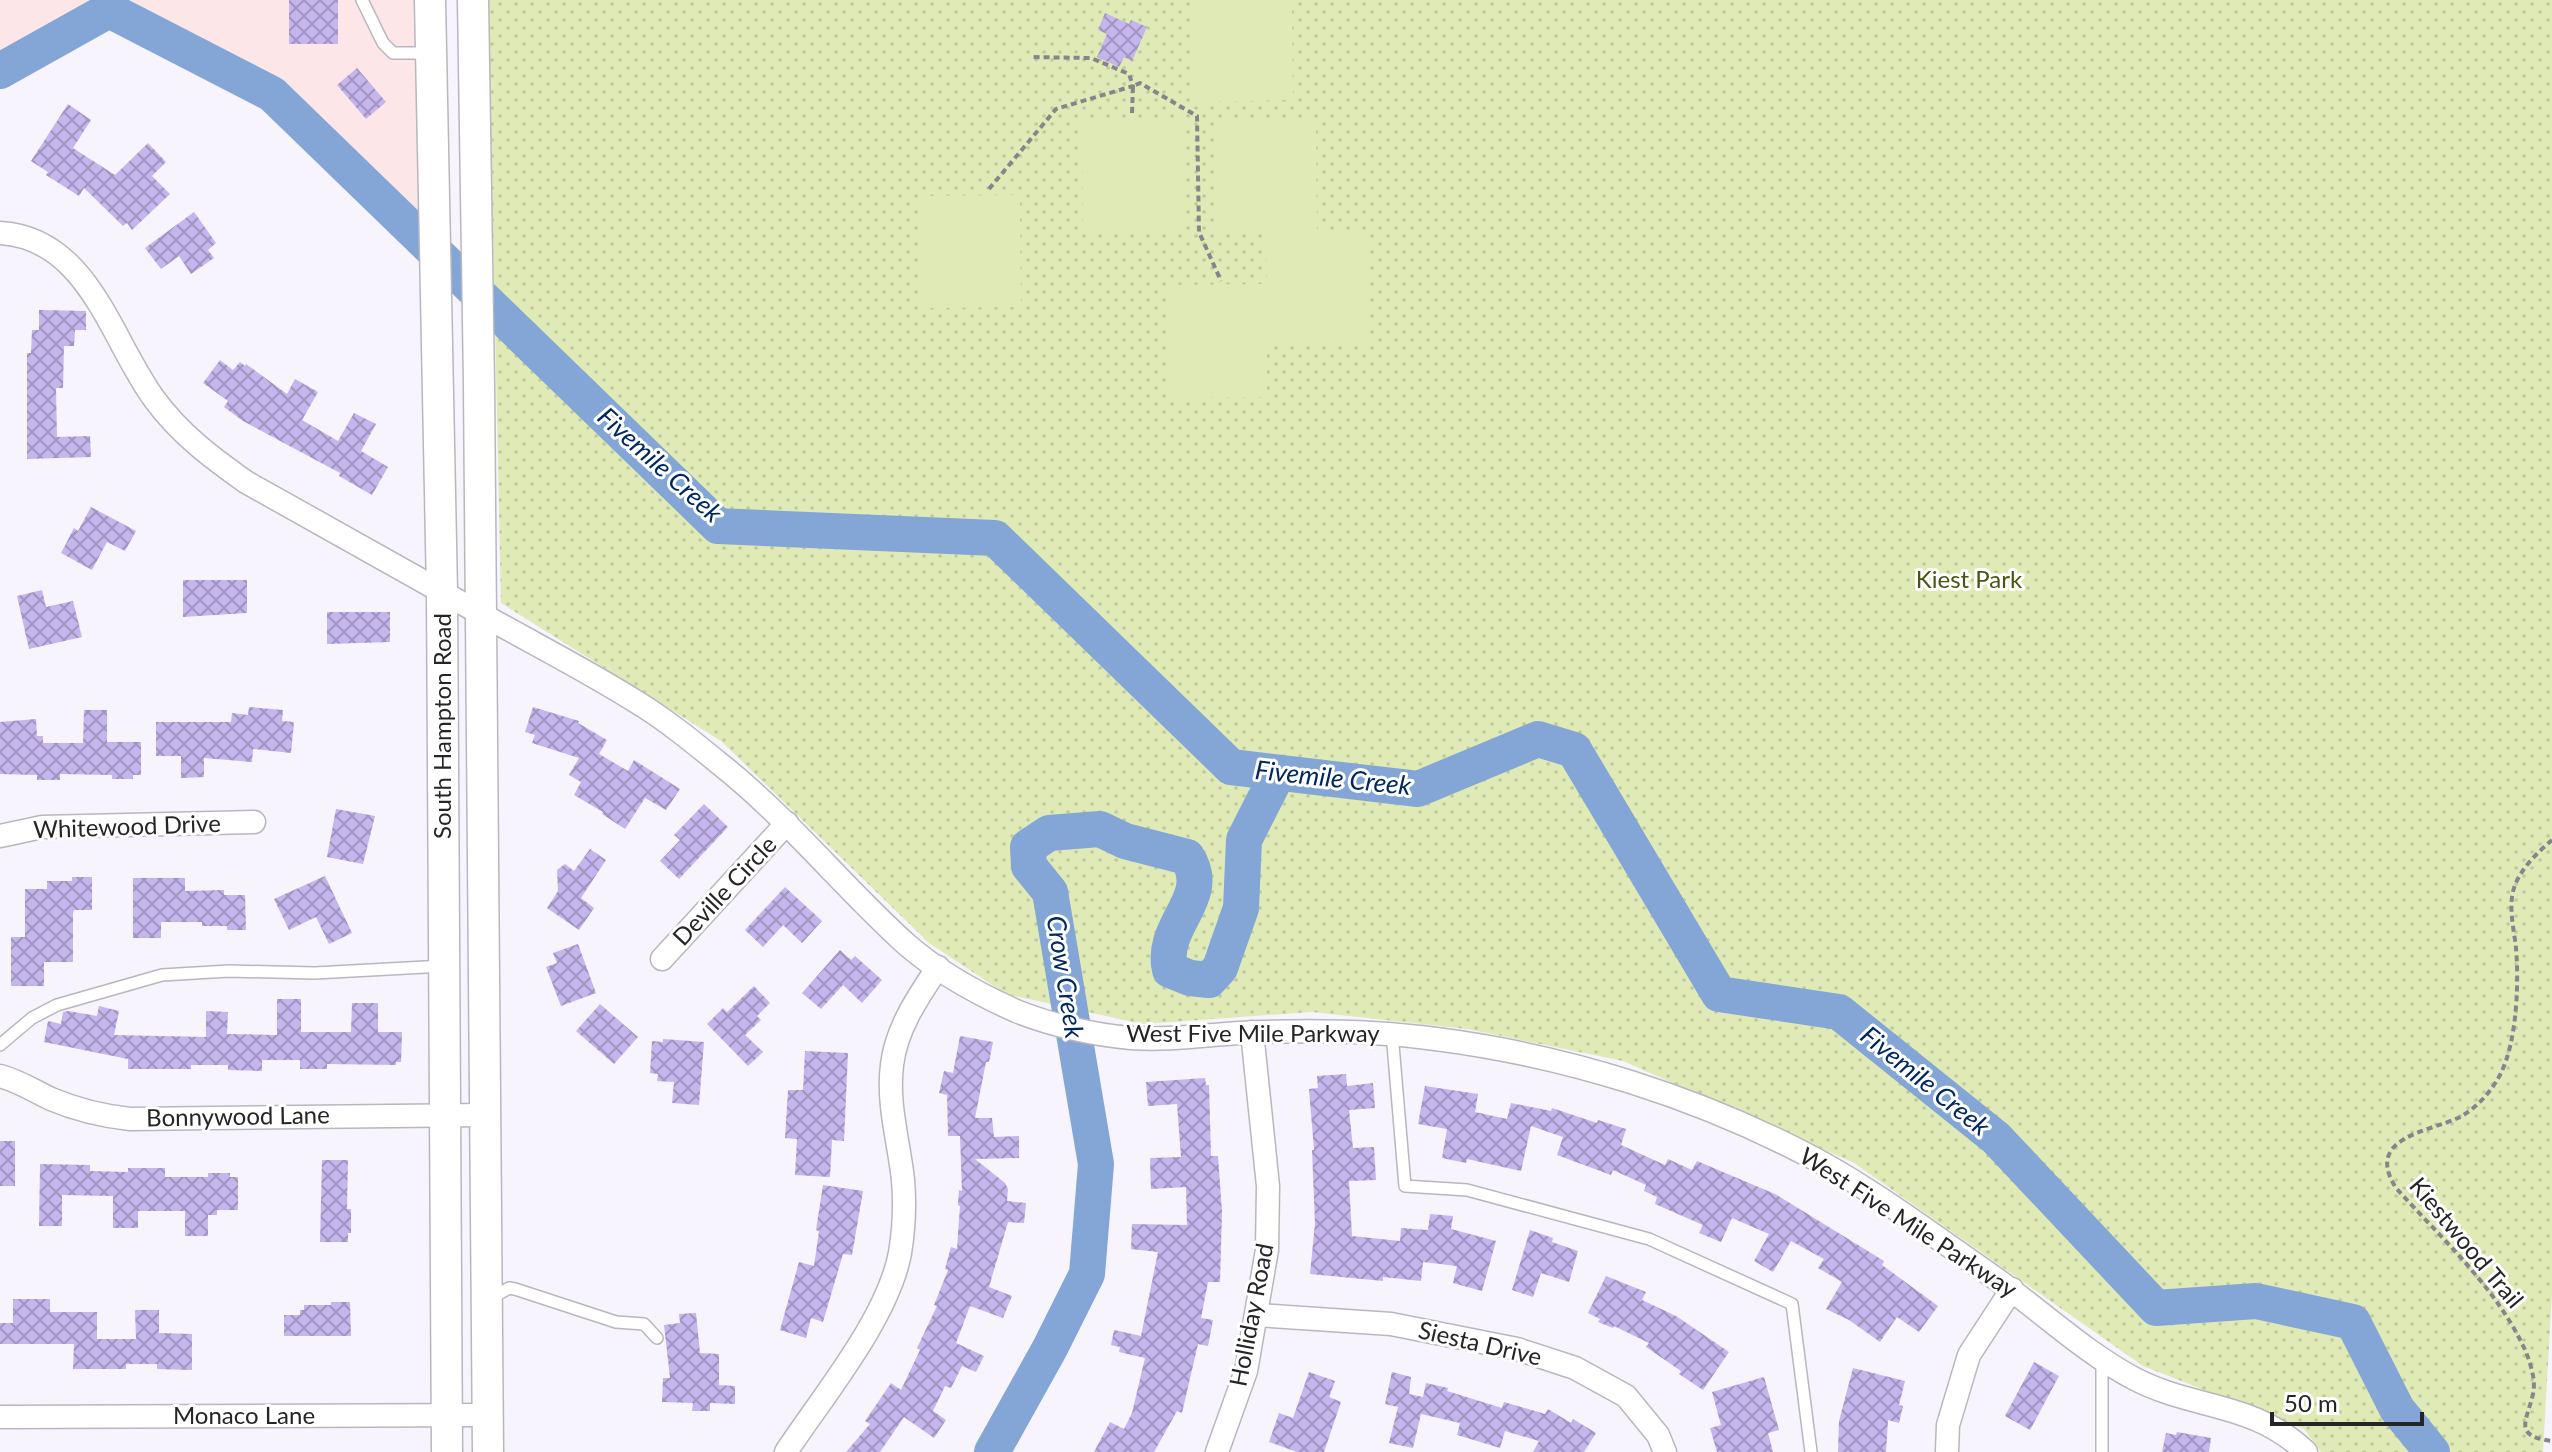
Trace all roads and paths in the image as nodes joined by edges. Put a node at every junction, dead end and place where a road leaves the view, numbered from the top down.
1 (362, 0) edge
2 (430, 0) edge
3 (473, 0) edge
4 (475, 52) junction
5 (431, 53) junction
6 (1031, 57) dead end
7 (1133, 86) junction
8 (1132, 113) dead end
9 (989, 189) dead end
10 (0, 233) edge
11 (1221, 281) dead end
12 (442, 592) junction
13 (481, 614) junction
14 (254, 822) dead end
15 (787, 823) junction
16 (0, 836) edge
17 (2552, 840) edge
18 (662, 959) dead end
19 (445, 966) junction
20 (938, 967) junction
21 (1252, 1032) junction
22 (1392, 1033) junction
23 (0, 1045) edge
24 (0, 1076) edge
25 (445, 1115) junction
26 (485, 1115) junction
27 (2012, 1289) junction
28 (446, 1302) junction
29 (486, 1302) junction
30 (1257, 1315) junction
31 (657, 1338) dead end
32 (2102, 1359) junction
33 (488, 1415) junction
34 (447, 1416) junction
35 (0, 1417) edge
36 (2552, 1441) edge
37 (447, 1452) edge
38 (488, 1452) edge
39 (786, 1452) edge
40 (1217, 1452) edge
41 (1665, 1452) edge
42 (1811, 1452) edge
43 (1947, 1452) edge
44 (2102, 1452) edge
45 (2306, 1452) edge

1 - 5 lane
2 - 5 main road, South Hampton Road
3 - 4 main road, South Hampton Road
4 - 5 main road
4 - 13 main road, South Hampton Road
5 - 12 main road, South Hampton Road
6 - 7 path
7 - 8 path
7 - 9 path
7 - 11 path
10 - 12 street, West Five Mile Parkway
12 - 13 street, West Five Mile Parkway
12 - 19 main road, South Hampton Road
13 - 15 street, West Five Mile Parkway
13 - 26 main road, South Hampton Road
14 - 16 street, Whitewood Drive
15 - 18 street, Deville Circle
15 - 20 street, West Five Mile Parkway
17 - 36 path, Kiestwood Trail
19 - 23 lane
19 - 25 main road, South Hampton Road
20 - 21 street, West Five Mile Parkway
20 - 39 street
21 - 22 street, West Five Mile Parkway
21 - 30 street, Holliday Road
22 - 27 street, West Five Mile Parkway
22 - 42 lane
24 - 25 street, Bonnywood Lane
25 - 26 street, Bonnywood Lane
25 - 28 main road, South Hampton Road
26 - 29 main road, South Hampton Road
27 - 32 street, West Five Mile Parkway
27 - 43 street
28 - 29 main road
28 - 34 main road, South Hampton Road
29 - 31 lane
29 - 33 main road, South Hampton Road
30 - 40 street, Holliday Road
30 - 41 street, Siesta Drive
32 - 44 lane
32 - 45 street, West Five Mile Parkway
33 - 34 street, Monaco Lane
33 - 38 main road, South Hampton Road
34 - 35 street, Monaco Lane
34 - 37 main road, South Hampton Road

